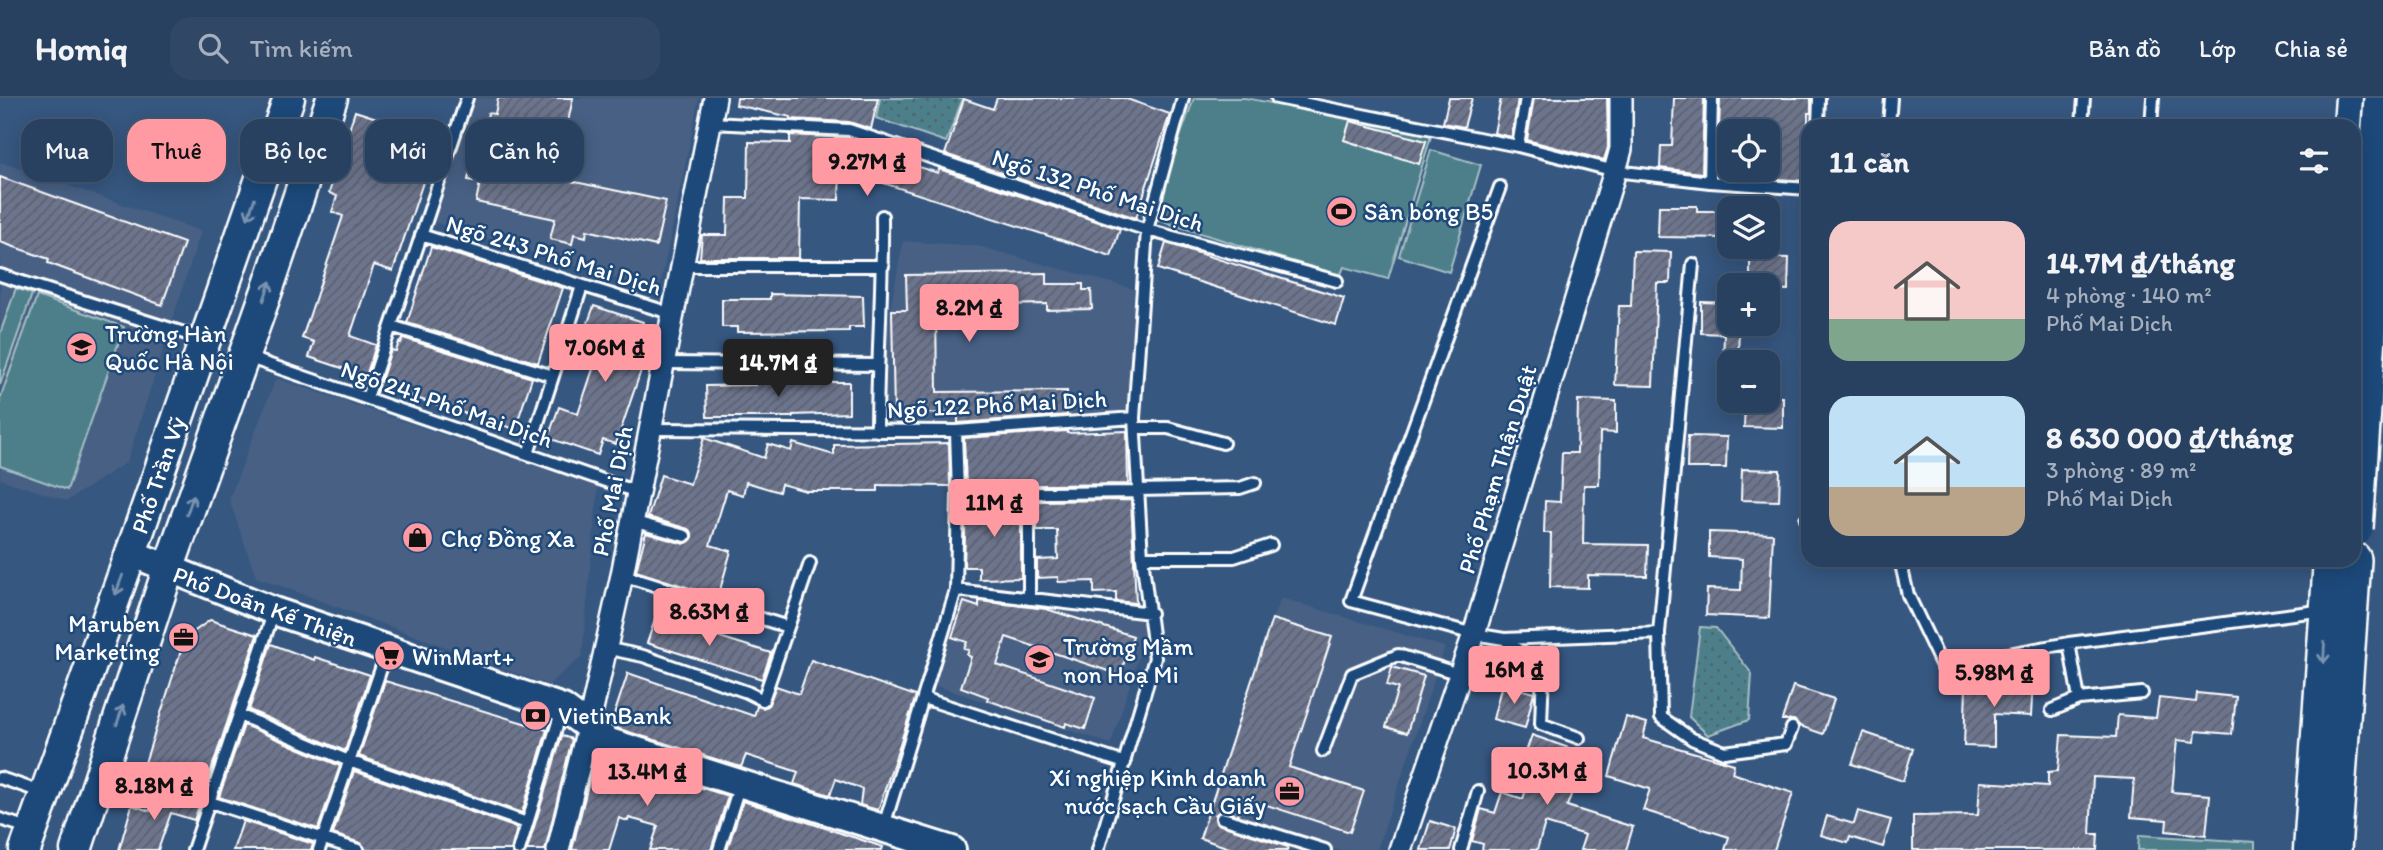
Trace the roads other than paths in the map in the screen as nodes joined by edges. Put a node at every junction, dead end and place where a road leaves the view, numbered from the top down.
1 (289, 98) edge
2 (332, 98) edge
3 (467, 98) edge
4 (715, 98) edge
5 (1184, 98) edge
6 (1277, 98) edge
7 (1526, 98) edge
8 (1621, 98) edge
9 (1712, 98) edge
10 (1819, 98) edge
11 (1891, 98) edge
12 (2084, 98) edge
13 (2152, 98) edge
14 (2352, 98) edge
15 (2381, 98) edge
16 (1818, 119) edge
17 (1890, 119) edge
18 (2082, 119) edge
19 (2151, 119) edge
20 (2350, 119) edge
21 (711, 123) junction
22 (1518, 146) junction
23 (1615, 171) junction
24 (1710, 182) junction
25 (1500, 187) dead end
26 (1801, 188) edge
27 (882, 216) dead end
28 (1147, 230) junction
29 (421, 235) junction
30 (2361, 239) edge
31 (1693, 264) dead end
32 (683, 266) junction
33 (883, 266) junction
34 (0, 275) edge
35 (1337, 281) dead end
36 (582, 286) junction
37 (673, 314) junction
38 (391, 326) junction
39 (206, 340) junction
40 (244, 356) junction
41 (664, 363) junction
42 (877, 365) junction
43 (553, 376) junction
44 (2361, 390) edge
45 (2383, 392) edge
46 (367, 398) junction
47 (2361, 417) edge
48 (1135, 423) junction
49 (651, 429) junction
50 (877, 431) junction
51 (956, 431) junction
52 (1223, 443) dead end
53 (528, 454) junction
54 (1255, 482) dead end
55 (1137, 491) junction
56 (637, 492) junction
57 (958, 494) junction
58 (1030, 494) junction
59 (632, 521) junction
60 (685, 536) dead end
61 (1270, 545) dead end
62 (131, 553) junction
63 (1142, 557) junction
64 (810, 563) dead end
65 (1902, 567) edge
66 (2329, 567) edge
67 (2352, 567) edge
68 (168, 570) junction
69 (622, 575) junction
70 (956, 590) junction
71 (1029, 599) junction
72 (2326, 610) junction
73 (274, 611) junction
74 (1151, 613) junction
75 (788, 627) junction
76 (1659, 633) junction
77 (1474, 634) junction
78 (1504, 639) junction
79 (2069, 643) junction
80 (605, 648) junction
81 (387, 650) junction
82 (1459, 674) junction
83 (2142, 693) dead end
84 (923, 698) junction
85 (2079, 699) junction
86 (563, 708) junction
87 (2052, 710) dead end
88 (239, 715) junction
89 (589, 727) junction
90 (1792, 729) dead end
91 (1579, 738) dead end
92 (1323, 751) dead end
93 (349, 761) junction
94 (104, 763) junction
95 (1125, 763) junction
96 (0, 778) edge
97 (740, 784) junction
98 (1478, 791) dead end
99 (44, 793) junction
100 (210, 802) junction
101 (1222, 818) dead end
102 (0, 819) edge
103 (527, 823) junction
104 (883, 828) junction
105 (323, 838) junction
106 (28, 839) edge
107 (76, 850) edge
108 (193, 850) edge
109 (319, 850) edge
110 (358, 850) edge
111 (519, 850) edge
112 (558, 850) edge
113 (719, 850) edge
114 (952, 850) edge
115 (1098, 850) edge
116 (1325, 850) edge
117 (1400, 850) edge
118 (1461, 850) edge
119 (2309, 850) edge
120 (2332, 850) edge

1 -> 39 main road, Phố Trần Vỹ
40 -> 2 main road, Phố Trần Vỹ
3 - 29 lane
4 - 21 street, Phố Mai Dịch
5 - 28 lane
6 - 22 lane
7 - 22 lane
8 - 23 street, Phố Phạm Thận Duật
9 - 24 lane
10 - 16 lane
11 - 17 lane
12 - 18 lane
13 - 19 lane
14 - 20 main road
15 - 30 main road
15 - 47 highway, bridge
21 - 28 lane, Ngõ 132 Phố Mai Dịch
21 - 32 street, Phố Mai Dịch
22 - 23 lane
23 - 24 lane
23 - 77 street, Phố Phạm Thận Duật
24 - 26 lane
25 - 77 lane
27 - 33 lane
28 - 35 lane, Ngõ 132 Phố Mai Dịch
28 - 48 lane
29 - 36 lane, Ngõ 243 Phố Mai Dịch
29 - 38 lane
31 - 76 lane
32 - 33 lane
32 - 37 street, Phố Mai Dịch
33 - 42 lane
34 - 39 lane
36 - 37 lane, Ngõ 243 Phố Mai Dịch
36 - 43 lane
37 - 41 street, Phố Mai Dịch
38 - 43 lane
38 - 46 lane
39 - 62 main road, Phố Trần Vỹ
40 - 46 lane, Ngõ 241 Phố Mai Dịch
68 -> 40 main road, Phố Trần Vỹ
41 - 42 lane
41 - 49 street, Phố Mai Dịch
42 - 50 lane
43 - 53 lane
44 - 45 main road
46 - 53 lane, Ngõ 241 Phố Mai Dịch
48 - 51 lane, Ngõ 122 Phố Mai Dịch
48 - 52 lane, Ngõ 122 Phố Mai Dịch
48 - 55 lane
49 - 50 lane, Ngõ 122 Phố Mai Dịch
49 - 56 street, Phố Mai Dịch
50 - 51 lane, Ngõ 122 Phố Mai Dịch
51 - 57 lane
53 - 56 lane, Ngõ 241 Phố Mai Dịch
54 - 55 lane
55 - 58 lane
55 - 63 lane
56 - 59 street, Phố Mai Dịch
57 - 58 lane
57 - 70 lane
58 - 71 lane
59 - 60 lane
59 - 69 street, Phố Mai Dịch
61 - 63 lane
62 - 68 street, Phố Doãn Kế Thiện
62 -> 99 main road, Phố Trần Vỹ
63 - 74 lane
64 - 75 lane
65 - 79 lane
66 - 72 main road
67 - 120 highway
68 - 73 street, Phố Doãn Kế Thiện
94 -> 68 main road, Phố Trần Vỹ
69 - 75 lane
69 - 80 street, Phố Mai Dịch
70 - 71 lane
70 - 84 lane
71 - 74 lane
72 - 79 lane
72 -> 119 main road
73 - 81 street, Phố Doãn Kế Thiện
73 - 88 lane
74 - 95 lane
75 - 80 lane
76 - 78 lane
76 - 90 lane
77 - 78 lane
77 - 82 street, Phố Phạm Thận Duật
78 - 91 lane
79 - 85 lane
80 - 89 street, Phố Mai Dịch
81 - 86 street, Phố Doãn Kế Thiện
81 - 93 lane
82 - 92 lane
82 - 117 street, Phố Phạm Thận Duật
83 - 85 lane
84 - 95 lane
84 - 104 lane
85 - 87 lane
86 - 89 street, Phố Doãn Kế Thiện
86 - 103 lane
88 - 93 lane
88 - 100 lane
89 - 97 street, Phố Doãn Kế Thiện
89 - 112 street, Phố Mai Dịch
93 - 103 lane
93 - 105 lane
94 - 100 lane
94 - 107 main road, Phố Trần Vỹ
95 - 115 lane
96 - 99 lane
97 - 104 street, Phố Doãn Kế Thiện
97 - 113 lane
98 - 118 lane
99 - 106 main road, Phố Trần Vỹ
100 - 105 lane
100 - 108 lane
101 - 116 lane
102 - 106 lane
103 - 111 lane
104 - 114 street, Phố Doãn Kế Thiện
105 - 109 lane
105 - 110 lane

